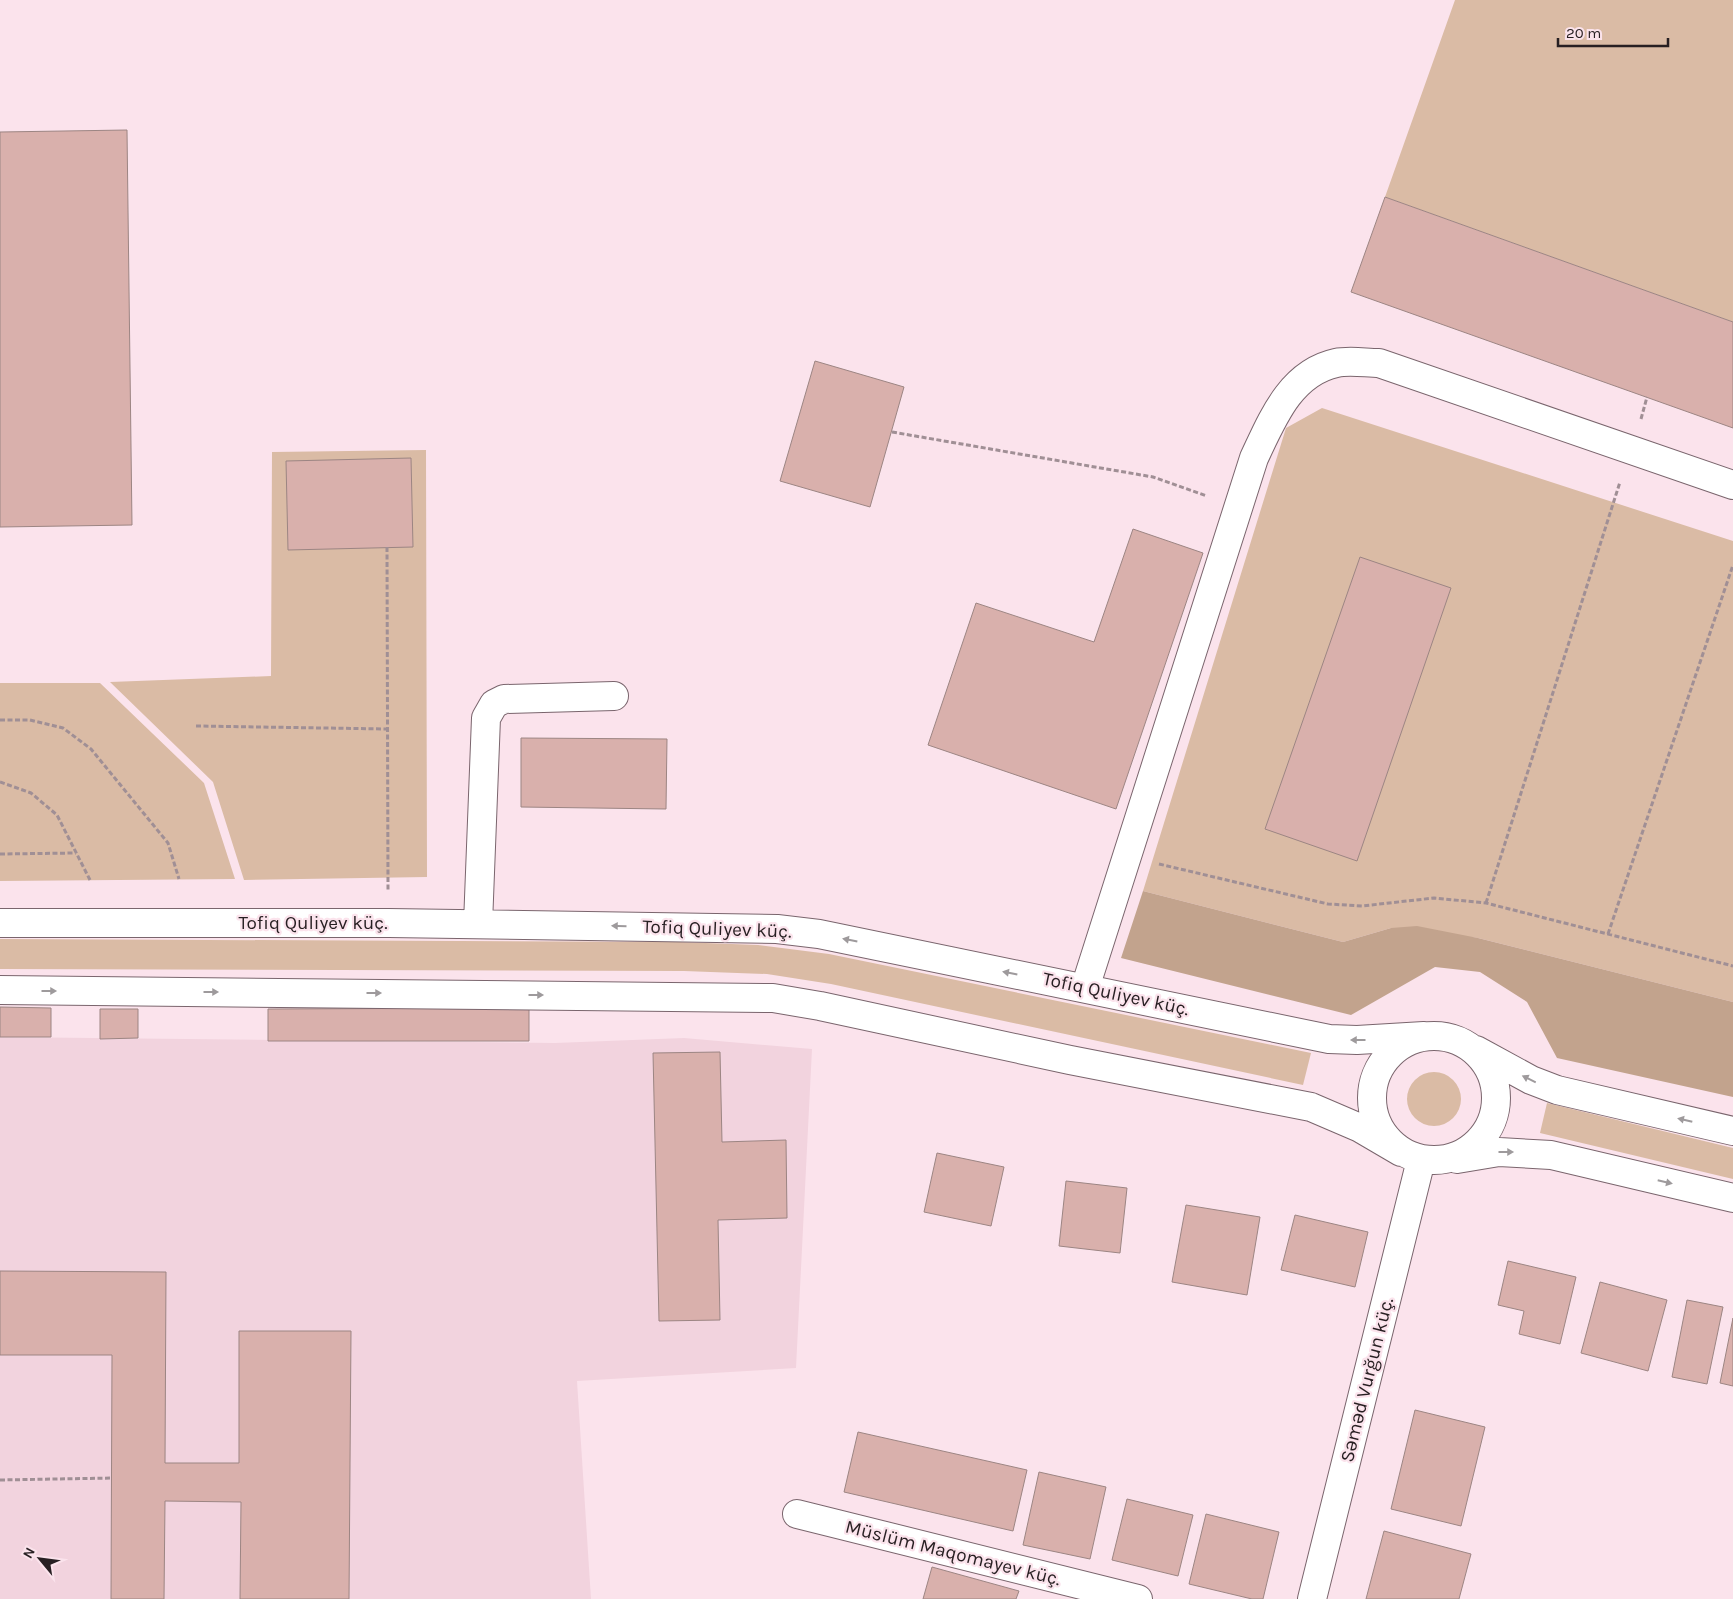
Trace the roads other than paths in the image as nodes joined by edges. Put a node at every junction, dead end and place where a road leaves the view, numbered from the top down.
1 (1733, 485) edge
2 (614, 696) dead end
3 (0, 923) edge
4 (478, 924) junction
5 (1085, 988) junction
6 (0, 990) edge
7 (1424, 1036) junction
8 (1464, 1043) junction
9 (1733, 1131) edge
10 (1421, 1158) junction
11 (1733, 1198) edge
12 (797, 1514) dead end
13 (1138, 1599) edge
14 (1312, 1599) edge

1 - 5 street
2 - 4 street
3 - 4 street, Tofiq Quliyev küç.
5 -> 4 street, Tofiq Quliyev küç.
7 -> 5 street, Tofiq Quliyev küç.
6 -> 10 street
7 - 8 street
7 - 10 street
9 -> 8 street
8 - 10 street
10 -> 11 street
10 - 14 street, Səməd Vurğun küç.
12 - 13 street, Müslüm Maqomayev küç.

